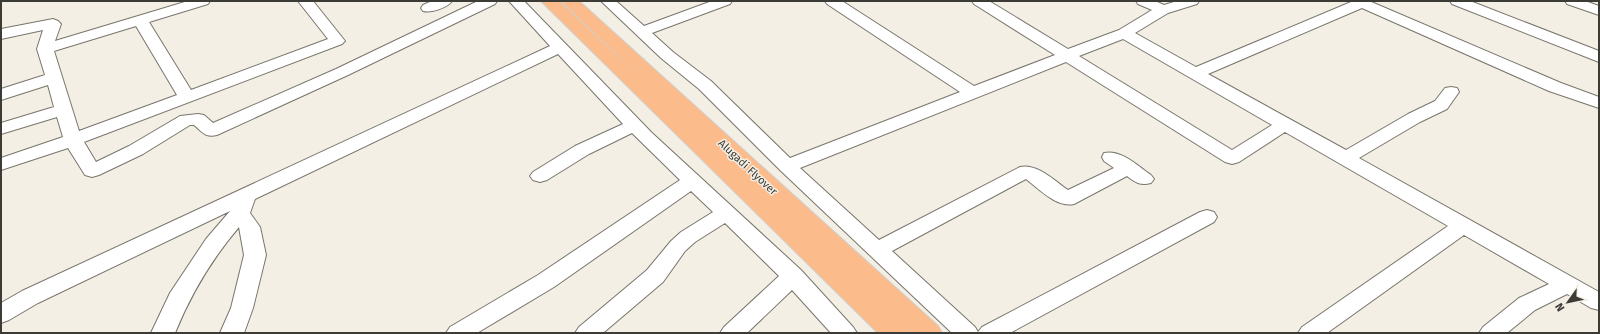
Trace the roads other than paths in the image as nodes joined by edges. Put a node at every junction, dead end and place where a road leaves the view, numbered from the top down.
1 (203, 1) edge
2 (305, 1) edge
3 (445, 1) edge
4 (490, 1) edge
5 (516, 1) edge
6 (549, 1) edge
7 (569, 1) edge
8 (608, 1) edge
9 (725, 1) edge
10 (832, 1) edge
11 (979, 1) edge
12 (1143, 1) edge
13 (1192, 1) edge
14 (1457, 1) edge
15 (1572, 1) edge
16 (1360, 2) edge
17 (428, 8) dead end
18 (1163, 10) junction
19 (1599, 11) edge
20 (140, 20) junction
21 (642, 32) junction
22 (1124, 33) junction
23 (1, 34) edge
24 (560, 47) junction
25 (45, 49) junction
26 (1066, 56) junction
27 (1599, 57) edge
28 (1196, 73) junction
29 (54, 77) junction
30 (1450, 92) dead end
31 (973, 93) junction
32 (1, 95) edge
33 (188, 97) junction
34 (1599, 103) edge
35 (64, 109) junction
36 (1286, 124) junction
37 (634, 125) junction
38 (1, 129) edge
39 (73, 140) junction
40 (1111, 157) dead end
41 (1346, 158) junction
42 (1, 164) edge
43 (787, 166) junction
44 (540, 176) dead end
45 (692, 181) junction
46 (248, 193) junction
47 (726, 213) junction
48 (239, 214) junction
49 (1207, 217) dead end
50 (1463, 225) junction
51 (877, 250) junction
52 (793, 276) junction
53 (1567, 284) junction
54 (1599, 302) edge
55 (1, 314) edge
56 (163, 333) edge
57 (232, 333) edge
58 (458, 333) edge
59 (587, 333) edge
60 (732, 333) edge
61 (845, 333) edge
62 (895, 333) edge
63 (928, 333) edge
64 (966, 333) edge
65 (990, 333) edge
66 (1310, 333) edge
67 (1490, 333) edge

1 - 20 street
2 - 33 street
3 - 17 street
4 - 39 street
5 - 24 street
6 - 62 highway, Alugadi Flyover
7 - 63 highway, Alugadi Flyover
8 - 21 street
9 - 21 street
10 - 31 street
11 - 26 street
12 - 18 street
13 - 18 street
14 - 27 street
15 - 19 street
16 - 28 street
16 - 34 street
18 - 22 street
20 - 25 street
20 - 33 street
21 - 43 street
22 - 26 street
22 - 28 street
23 - 25 street
24 - 37 street
24 - 46 street
25 - 29 street
26 - 31 street
26 - 36 street
28 - 36 street
29 - 32 street
29 - 35 street
30 - 41 street
31 - 43 street
33 - 39 street
35 - 38 street
35 - 39 street
36 - 41 street
37 - 44 street
37 - 45 street
39 - 42 street
40 - 51 street
41 - 50 street
43 - 51 street
45 - 47 street
45 - 58 street
46 - 48 street
46 - 55 street
47 - 52 street
47 - 59 street
48 - 56 street
48 - 57 street
49 - 65 street
50 - 53 street
50 - 66 street
51 - 64 street
52 - 60 street
52 - 61 street
53 - 54 street
53 - 67 street

